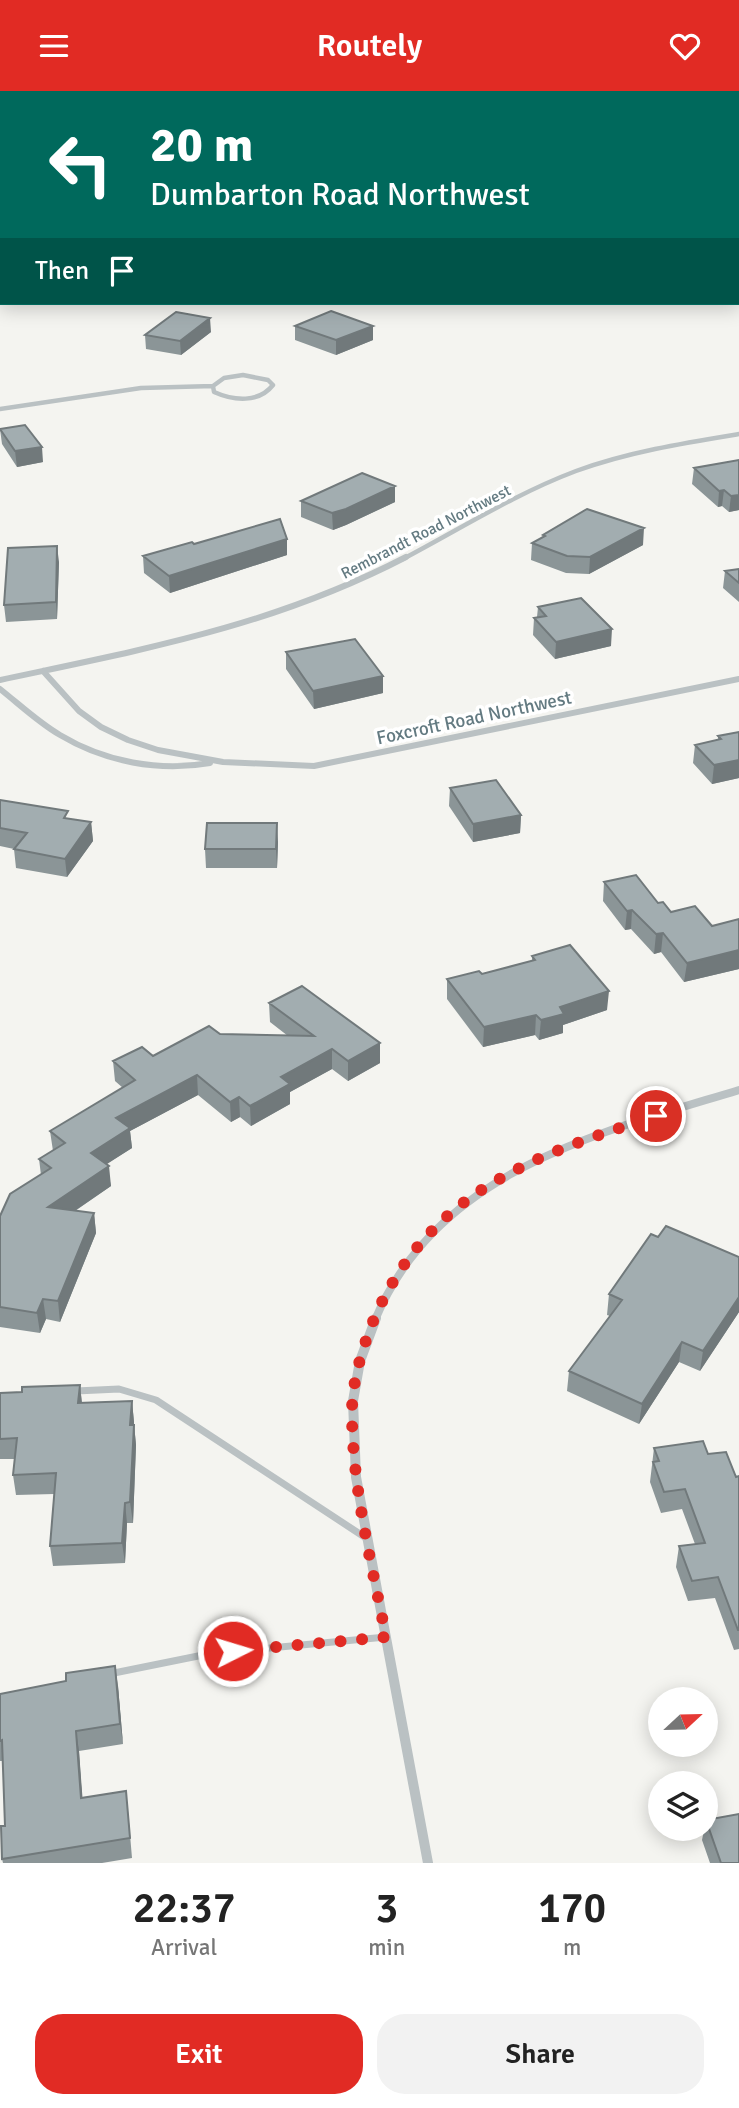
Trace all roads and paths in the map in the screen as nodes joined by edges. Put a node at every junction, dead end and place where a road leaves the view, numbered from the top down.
1 (213, 386) junction
2 (0, 409) edge
3 (739, 434) edge
4 (43, 671) junction
5 (739, 679) edge
6 (0, 680) edge
7 (0, 689) edge
8 (214, 762) junction
9 (739, 1090) edge
10 (66, 1392) edge
11 (368, 1540) junction
12 (386, 1637) junction
13 (102, 1675) edge
14 (428, 1863) edge

1 - 1 street
1 - 2 street
3 - 4 street, Rembrandt Road Northwest
4 - 6 street, Rembrandt Road Northwest
4 - 8 street, Foxcroft Road Northwest
5 - 8 street, Foxcroft Road Northwest
7 - 8 street, Foxcroft Road Northwest
9 - 11 street
10 - 11 lane
11 - 12 street
12 - 13 lane
12 - 14 street

